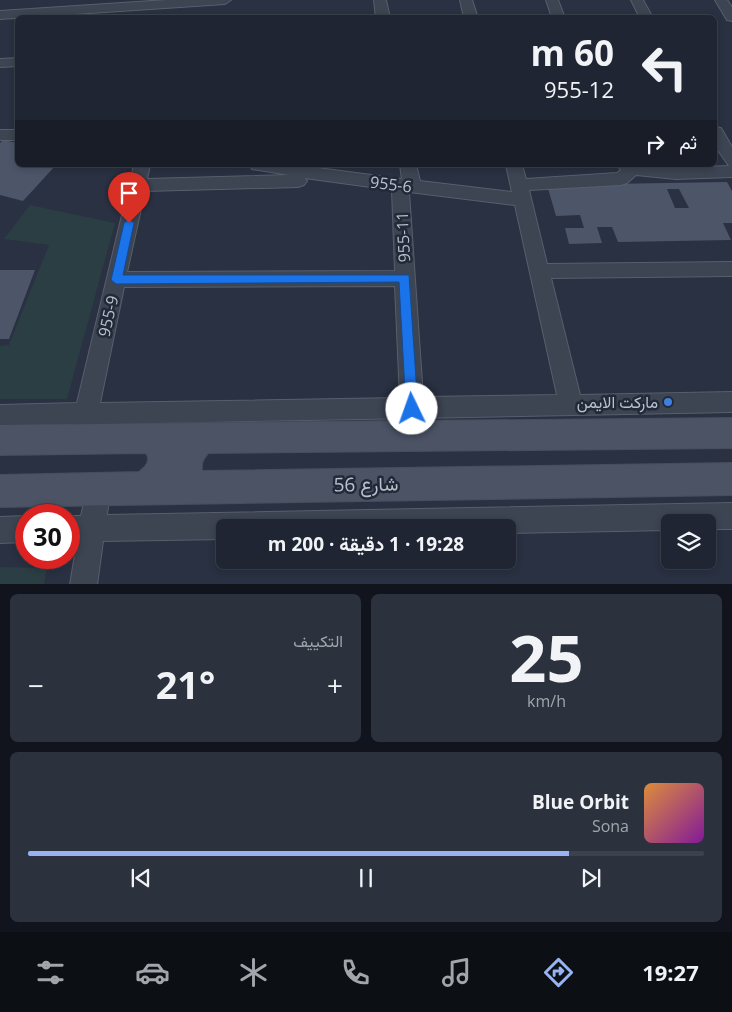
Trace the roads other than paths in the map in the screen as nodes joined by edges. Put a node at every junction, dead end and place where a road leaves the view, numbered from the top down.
1 (225, 0) edge
2 (380, 0) edge
3 (466, 0) edge
4 (552, 0) edge
5 (637, 0) edge
6 (721, 0) edge
7 (180, 3) junction
8 (0, 15) edge
9 (179, 15) edge
10 (382, 15) edge
11 (470, 15) edge
12 (558, 15) edge
13 (645, 15) edge
14 (732, 17) edge
15 (15, 62) edge
16 (0, 63) edge
17 (0, 135) edge
18 (15, 135) edge
19 (717, 135) edge
20 (732, 161) edge
21 (142, 167) edge
22 (271, 167) edge
23 (408, 167) edge
24 (515, 167) edge
25 (628, 168) edge
26 (732, 172) edge
27 (350, 179) junction
28 (138, 185) junction
29 (406, 186) junction
30 (522, 192) junction
31 (732, 269) edge
32 (540, 271) junction
33 (405, 278) junction
34 (116, 280) junction
35 (732, 402) edge
36 (571, 405) junction
37 (412, 409) junction
38 (0, 415) edge
39 (83, 426) junction
40 (732, 432) edge
41 (201, 438) junction
42 (154, 439) junction
43 (0, 440) edge
44 (732, 479) edge
45 (192, 487) junction
46 (147, 488) junction
47 (98, 489) junction
48 (0, 491) edge
49 (732, 516) edge
50 (80, 528) edge
51 (15, 529) edge
52 (0, 530) edge
53 (83, 584) edge

1 - 7 street
2 - 10 street
3 - 11 street
4 - 12 street
5 - 13 street
6 - 14 street
7 - 8 street
7 - 9 street
15 - 16 street
17 - 18 street
19 - 20 street
21 - 28 street, 955-9
22 - 27 street, 955-6
23 - 29 street, 955-11
24 - 30 street
25 - 26 street
25 - 30 street, 955-6
27 - 28 street
27 - 29 street, 955-6
28 - 34 street, 955-9
29 - 30 street, 955-6
29 - 33 street, 955-11
30 - 32 street
31 - 32 street
32 - 36 street
33 - 34 street
33 - 37 street, 955-11
34 - 39 street, 955-9
35 - 36 street
36 - 37 street
37 - 39 street
38 - 39 street
39 - 42 street
39 - 43 street
40 - 41 street
41 - 42 street
41 - 45 street
42 - 46 street
44 - 45 street, شارع 56
45 - 46 street, شارع 56
46 - 47 street, شارع 56
47 - 48 street, شارع 56
47 - 50 street
49 - 50 street
50 - 53 street
51 - 52 street

